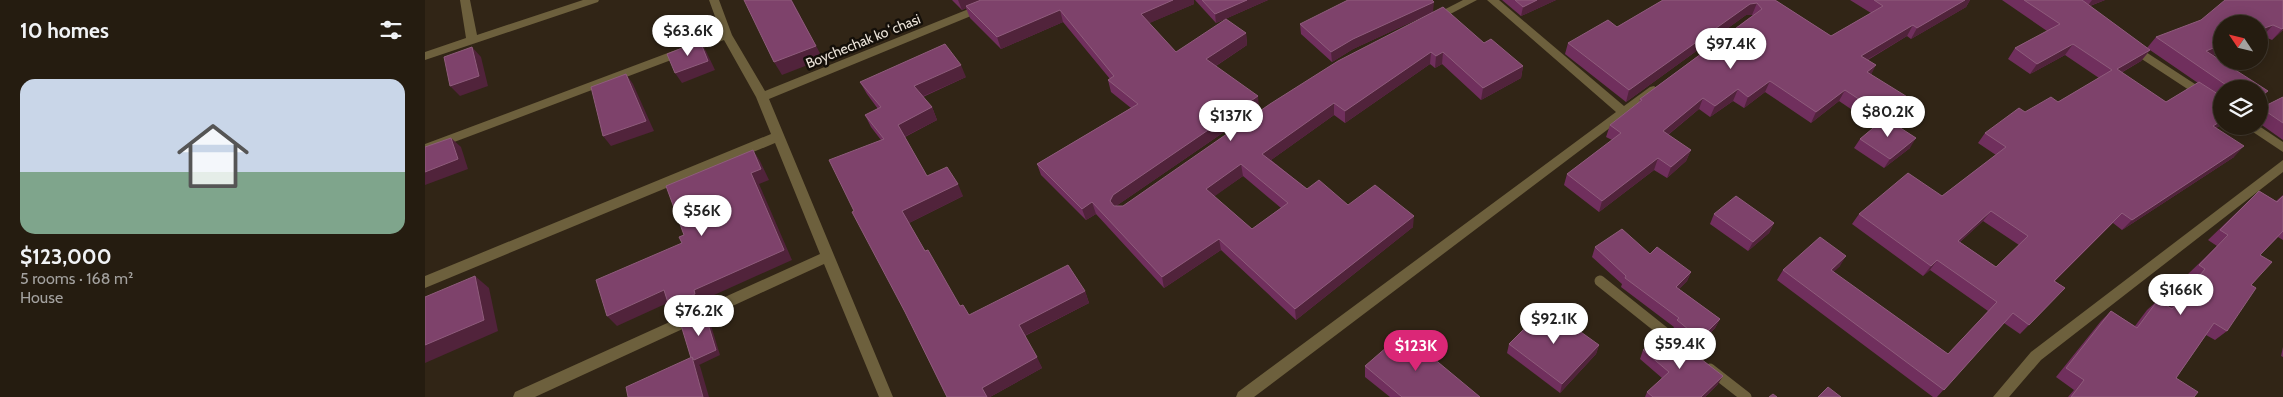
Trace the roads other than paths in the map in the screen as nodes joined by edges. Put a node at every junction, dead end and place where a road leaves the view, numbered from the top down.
1 (465, 0) edge
2 (594, 0) edge
3 (714, 0) edge
4 (1001, 0) edge
5 (1471, 0) edge
6 (1492, 0) edge
7 (1419, 25) edge
8 (727, 35) junction
9 (2121, 39) edge
10 (472, 40) junction
11 (425, 56) edge
12 (1663, 83) edge
13 (763, 96) junction
14 (2213, 102) edge
15 (1623, 112) junction
16 (2264, 135) edge
17 (779, 136) junction
18 (2283, 148) edge
19 (425, 149) edge
20 (2283, 165) edge
21 (828, 256) junction
22 (1600, 281) dead end
23 (425, 282) edge
24 (1685, 348) edge
25 (1700, 360) edge
26 (519, 397) edge
27 (887, 397) edge
28 (1243, 397) edge
29 (1746, 397) edge
30 (2000, 397) edge

1 - 10 street
2 - 10 street
3 - 8 street
4 - 13 street, Boychechak koʻchasi
5 - 7 street
6 - 15 street
8 - 13 street
8 - 19 street
9 - 14 street
10 - 11 street
12 - 15 street
13 - 17 street
15 - 28 street
16 - 18 street
17 - 21 street
17 - 23 street
20 - 30 street
21 - 26 street
21 - 27 street
22 - 24 lane
25 - 29 lane

